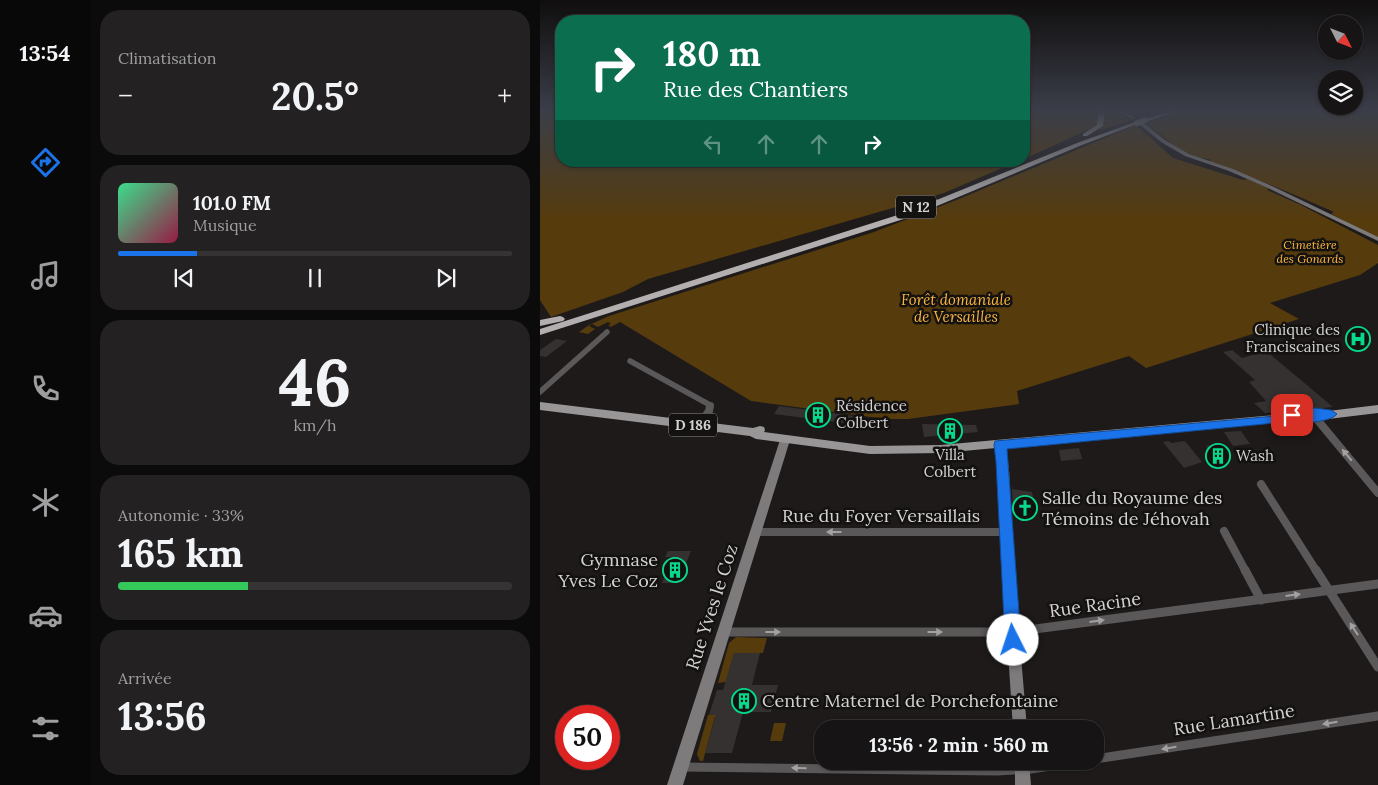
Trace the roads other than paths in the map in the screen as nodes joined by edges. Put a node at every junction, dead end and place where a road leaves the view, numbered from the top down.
1 (1062, 148) edge
2 (1071, 148) edge
3 (1174, 148) edge
4 (1030, 160) edge
5 (1030, 165) edge
6 (1014, 167) edge
7 (1024, 167) edge
8 (1378, 239) edge
9 (649, 298) junction
10 (571, 317) junction
11 (540, 323) edge
12 (540, 327) edge
13 (540, 332) edge
14 (607, 332) dead end
15 (540, 336) edge
16 (630, 361) dead end
17 (540, 392) edge
18 (540, 406) edge
19 (1378, 409) edge
20 (1331, 414) junction
21 (1315, 417) junction
22 (1281, 418) junction
23 (699, 425) junction
24 (787, 437) junction
25 (1000, 445) junction
26 (1261, 484) dead end
27 (1378, 493) edge
28 (1224, 531) dead end
29 (756, 532) junction
30 (1006, 532) junction
31 (1378, 584) edge
32 (1329, 591) junction
33 (1261, 600) junction
34 (724, 632) junction
35 (1012, 632) junction
36 (1378, 667) edge
37 (1378, 716) edge
38 (1019, 720) edge
39 (1104, 759) edge
40 (681, 767) junction
41 (1022, 772) edge
42 (675, 785) edge

1 - 4 highway, N 12
2 - 5 highway, N 12
3 - 8 main road
6 - 10 highway, N 12
7 - 9 highway, N 12
9 - 13 highway, N 12
9 - 15 highway
10 - 11 highway
10 - 12 highway, N 12
14 - 17 street
16 - 23 street
18 - 23 main road, D 186
19 - 20 main road, D 186
20 - 21 main road, D 186
20 - 22 main road, D 186
21 - 22 main road, D 186
27 -> 21 street
22 - 25 main road, D 186
23 - 24 main road, D 186
24 - 25 main road, D 186
24 - 29 main road, Rue Yves le Coz
25 - 30 main road
26 - 32 street
28 - 33 street
30 -> 29 street, Rue du Foyer Versaillais
29 - 34 main road, Rue Yves le Coz
30 - 35 main road
31 - 32 street, Rue Racine
33 -> 32 street, Rue Racine
36 -> 32 street
35 -> 33 street, Rue Racine
34 -> 35 street, Rue Racine
34 - 40 main road, Rue Yves le Coz
35 - 38 main road
37 -> 39 street, Rue Lamartine
41 -> 40 street
40 - 42 main road, Rue Yves le Coz

